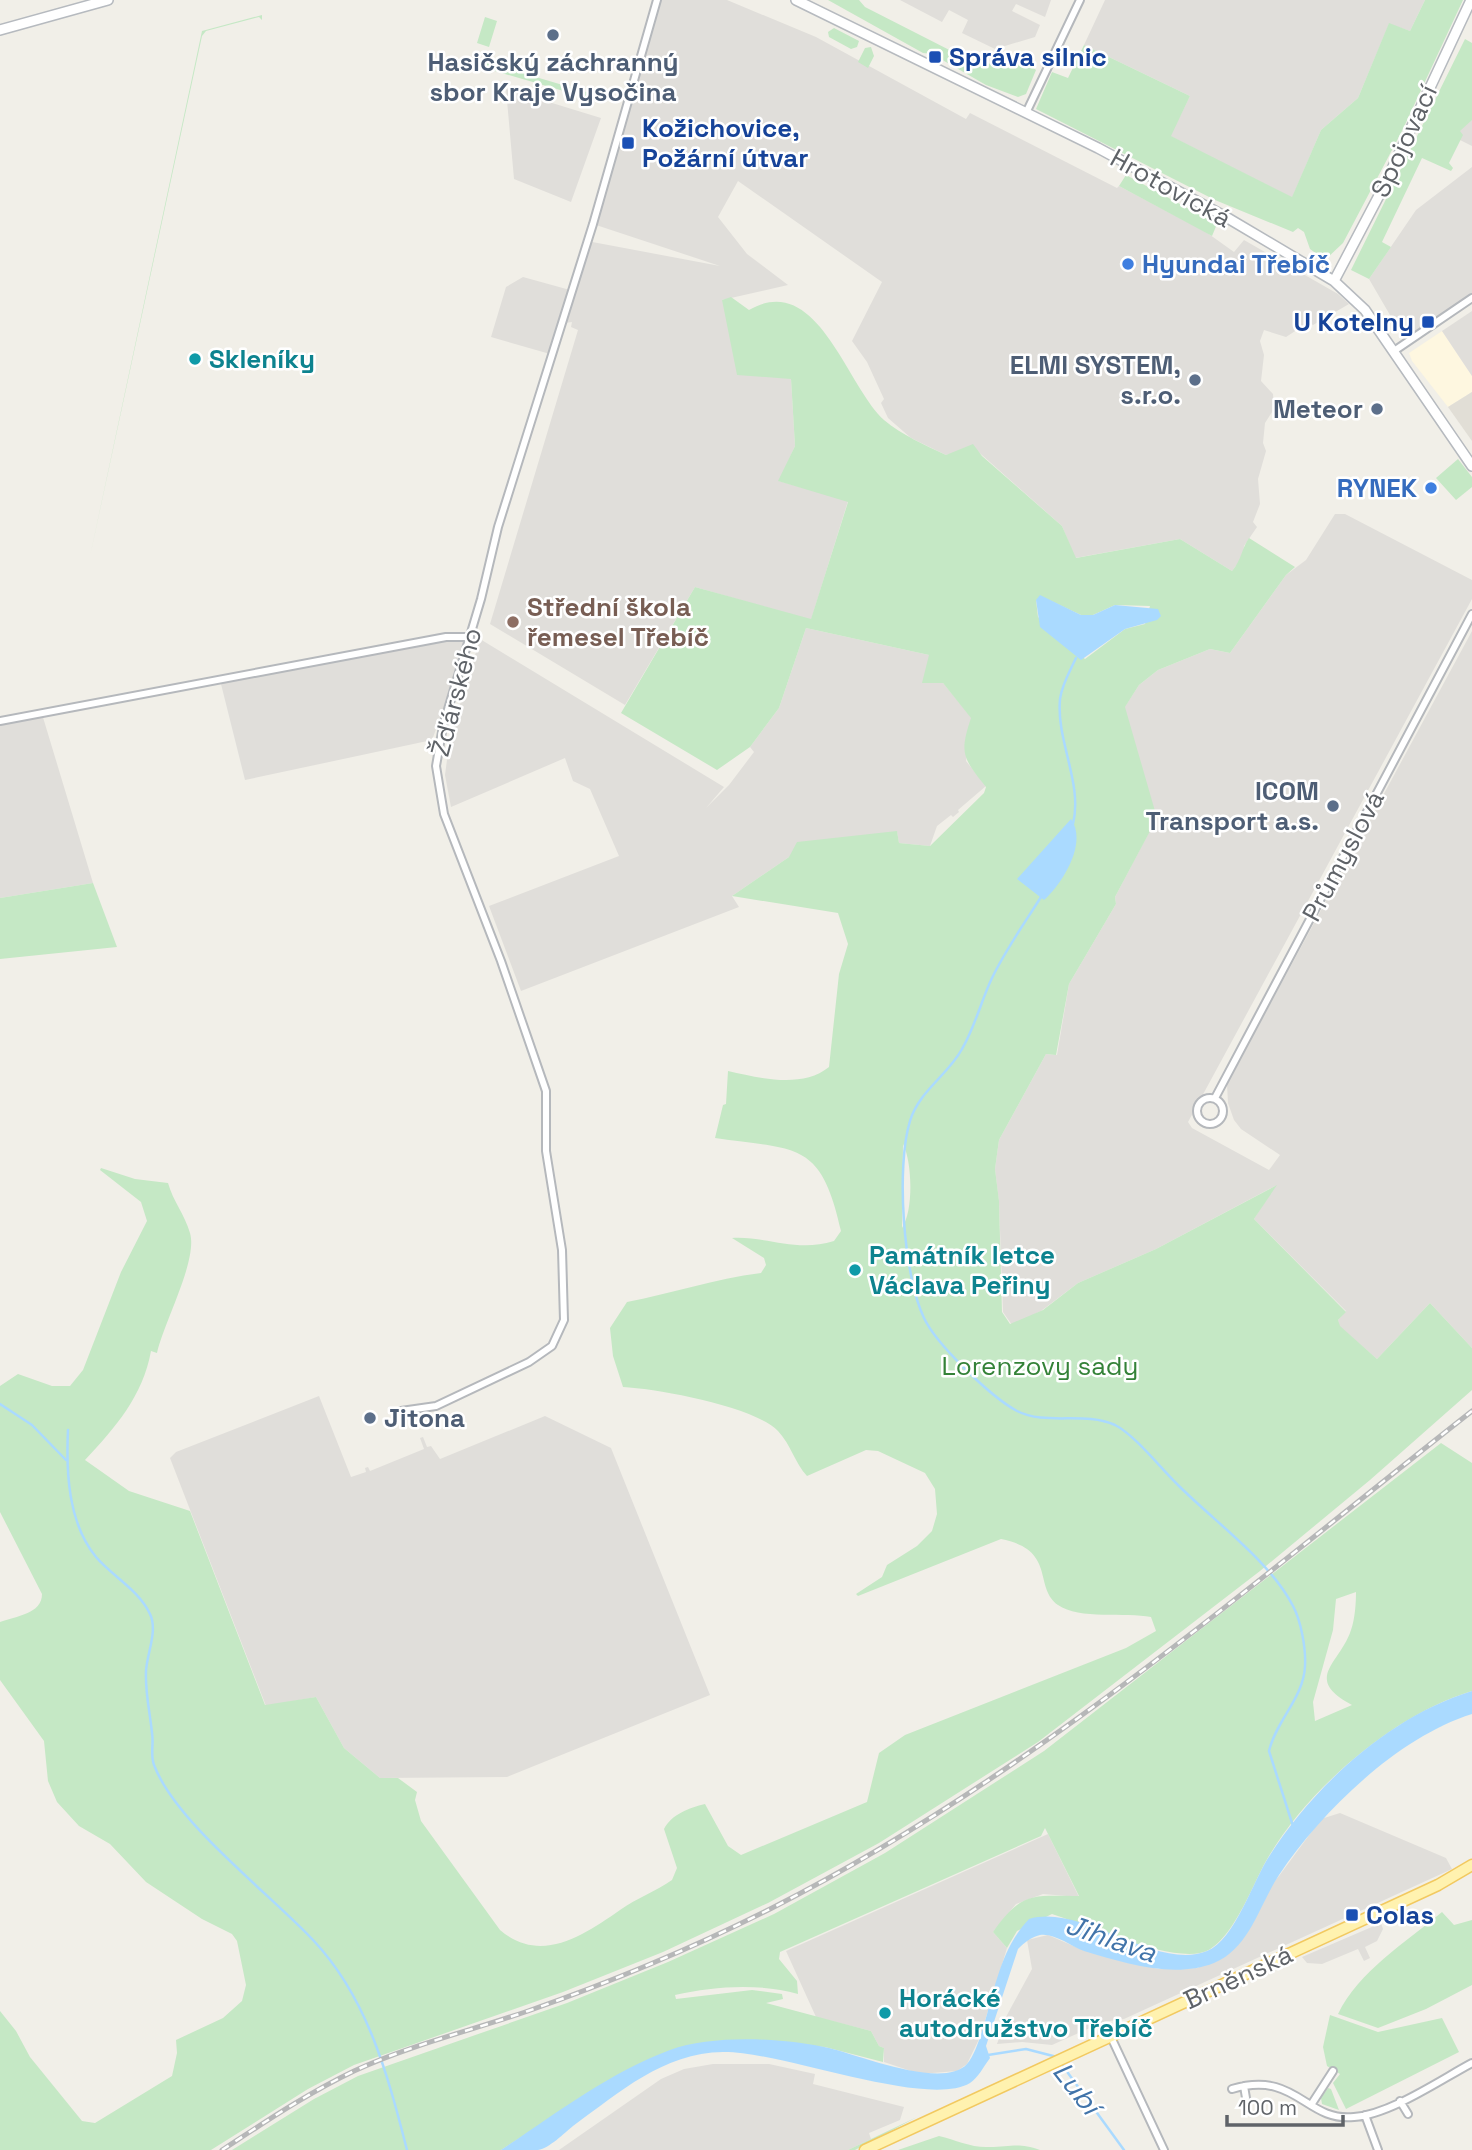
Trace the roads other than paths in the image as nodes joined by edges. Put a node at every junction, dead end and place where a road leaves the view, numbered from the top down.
1 (108, 0) edge
2 (656, 0) edge
3 (796, 0) edge
4 (1080, 0) edge
5 (1471, 0) edge
6 (0, 30) edge
7 (1026, 113) junction
8 (1334, 281) junction
9 (1472, 298) edge
10 (1394, 351) junction
11 (1472, 466) edge
12 (1472, 614) edge
13 (470, 637) junction
14 (0, 721) edge
15 (1215, 1098) junction
16 (401, 1411) dead end
17 (1472, 1865) edge
18 (1111, 2037) junction
19 (1472, 2063) edge
20 (1333, 2071) dead end
21 (1244, 2086) junction
22 (1233, 2089) dead end
23 (1246, 2098) dead end
24 (1400, 2101) junction
25 (1311, 2105) junction
26 (1365, 2115) junction
27 (1408, 2115) dead end
28 (865, 2150) edge
29 (1164, 2150) edge
30 (1378, 2150) edge

1 - 6 main road
2 - 13 street, Žďárského
3 - 7 main road, Hrotovická
4 - 7 street
5 - 8 main road, Spojovací
7 - 8 main road, Hrotovická
8 - 10 main road, Hrotovická
9 - 10 street
10 - 11 main road, Hrotovická
12 - 15 street, Průmyslová
13 - 14 street
13 - 16 street, Žďárského
15 - 15 street, Průmyslová
17 - 18 main road, Brněnská
18 - 28 main road, Brněnská
18 - 29 street
19 - 24 street
20 - 25 street
21 - 22 street
21 - 23 street
21 - 25 street
24 - 26 street
24 - 27 street
25 - 26 street
26 - 30 street

